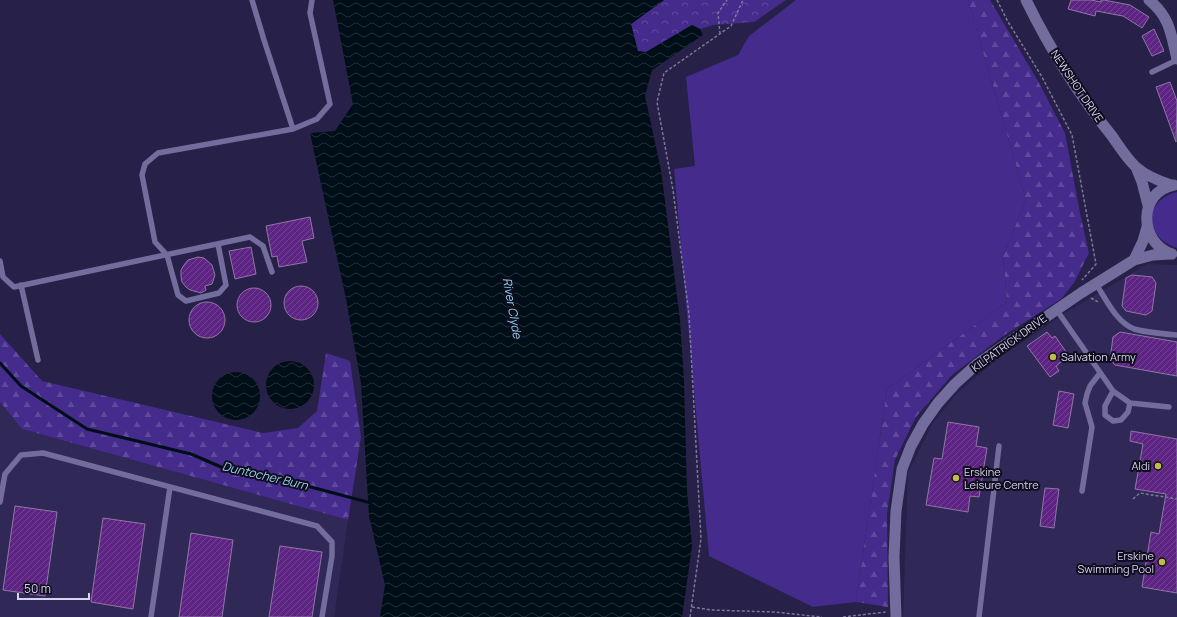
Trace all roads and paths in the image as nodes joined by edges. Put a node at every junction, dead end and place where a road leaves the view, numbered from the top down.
1 (252, 0) edge
2 (312, 0) edge
3 (727, 0) edge
4 (743, 0) edge
5 (997, 0) edge
6 (1026, 0) edge
7 (1149, 0) edge
8 (1173, 23) edge
9 (720, 34) junction
10 (1177, 60) edge
11 (1152, 72) dead end
12 (293, 129) junction
13 (1136, 167) junction
14 (1174, 185) edge
15 (1148, 205) junction
16 (1147, 228) junction
17 (218, 244) junction
18 (1174, 254) edge
19 (167, 255) junction
20 (1134, 260) junction
21 (0, 261) edge
22 (272, 272) dead end
23 (1096, 284) junction
24 (21, 285) junction
25 (1081, 293) junction
26 (1103, 305) dead end
27 (1056, 309) junction
28 (1177, 335) edge
29 (38, 360) dead end
30 (1100, 373) junction
31 (1113, 391) junction
32 (1130, 403) junction
33 (1169, 407) dead end
34 (999, 446) dead end
35 (170, 487) junction
36 (1082, 491) dead end
37 (0, 498) edge
38 (1133, 499) dead end
39 (1177, 499) edge
40 (0, 502) edge
41 (692, 607) junction
42 (896, 614) edge
43 (802, 616) edge
44 (151, 617) edge
45 (322, 617) edge
46 (690, 617) edge
47 (822, 617) edge
48 (843, 617) edge
49 (979, 617) edge

1 - 12 lane
2 - 12 lane
3 - 9 path
4 - 9 path
5 - 25 path
6 - 13 street, NEWSHOT DRIVE
7 - 8 street
8 - 10 street
9 - 41 path
10 - 11 lane
12 - 19 lane
13 - 14 street, NEWSHOT DRIVE
13 - 15 street, NEWSHOT DRIVE
14 - 15 street
15 - 16 street, NEWSHOT DRIVE
16 - 18 street
16 - 20 street
17 - 19 lane
17 - 19 lane
17 - 22 lane
18 - 20 street, KILPATRICK DRIVE
19 - 24 lane
20 - 23 street, KILPATRICK DRIVE
21 - 24 lane
23 - 25 street, KILPATRICK DRIVE
23 - 28 lane
24 - 29 lane
25 - 26 path
25 - 27 street, KILPATRICK DRIVE
27 - 30 lane
27 - 42 street, KILPATRICK DRIVE
30 - 31 lane
30 - 36 lane
31 - 32 lane
31 - 32 lane
32 - 33 lane
34 - 49 lane
35 - 37 lane
35 - 44 lane
35 - 45 lane
37 - 40 lane
38 - 39 path
41 - 43 path
41 - 46 path
42 - 48 path
43 - 47 path

